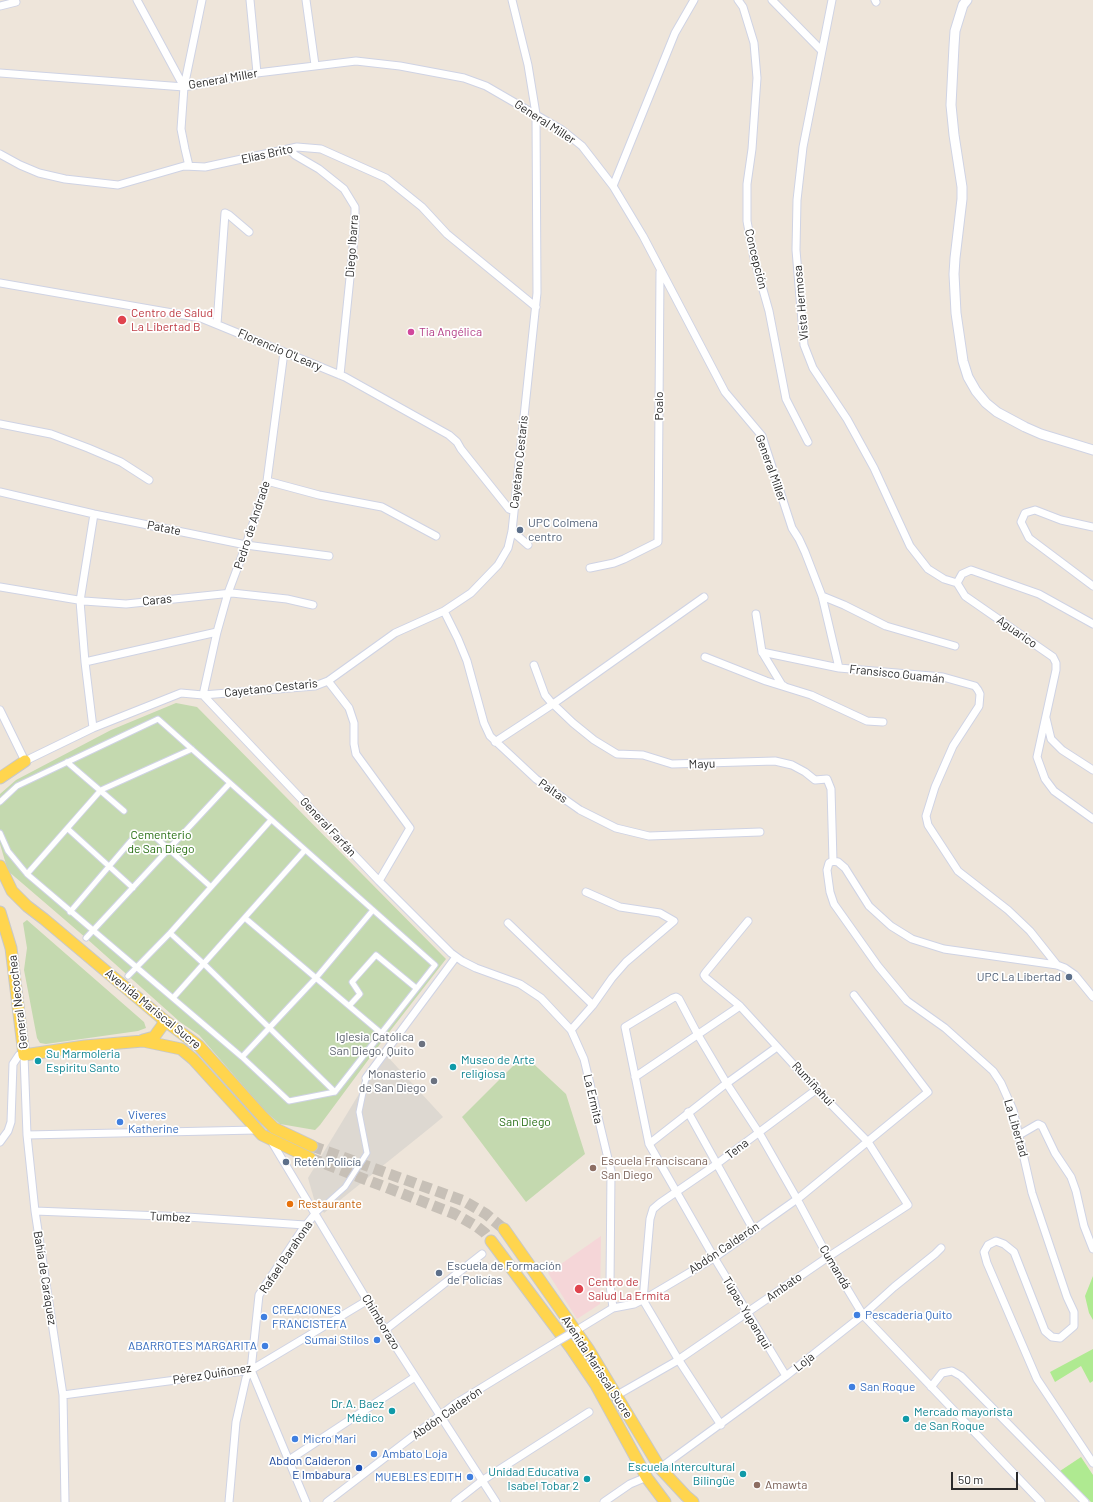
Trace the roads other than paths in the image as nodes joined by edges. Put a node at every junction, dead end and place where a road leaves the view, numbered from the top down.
1 (137, 0) edge
2 (202, 0) edge
3 (250, 0) edge
4 (306, 0) edge
5 (512, 0) edge
6 (694, 0) edge
7 (738, 0) edge
8 (772, 0) edge
9 (832, 0) edge
10 (967, 0) edge
11 (19, 1) edge
12 (0, 6) edge
13 (821, 50) junction
14 (315, 65) junction
15 (0, 73) edge
16 (257, 73) junction
17 (184, 87) junction
18 (536, 114) junction
19 (289, 149) junction
20 (0, 154) edge
21 (189, 166) junction
22 (613, 186) junction
23 (249, 232) dead end
24 (660, 271) junction
25 (0, 283) edge
26 (536, 307) junction
27 (217, 324) junction
28 (284, 352) junction
29 (340, 375) junction
30 (0, 424) edge
31 (808, 442) dead end
32 (1093, 450) edge
33 (149, 480) dead end
34 (267, 481) junction
35 (0, 492) edge
36 (514, 511) junction
37 (94, 514) junction
38 (1093, 527) edge
39 (512, 531) junction
40 (436, 536) dead end
41 (246, 545) junction
42 (528, 546) dead end
43 (329, 556) dead end
44 (590, 568) dead end
45 (957, 583) junction
46 (1093, 586) edge
47 (0, 587) edge
48 (228, 593) junction
49 (822, 596) junction
50 (704, 597) dead end
51 (80, 600) junction
52 (314, 605) dead end
53 (444, 610) junction
54 (756, 614) dead end
55 (1093, 624) edge
56 (218, 632) junction
57 (955, 646) dead end
58 (762, 652) junction
59 (705, 657) dead end
60 (85, 662) junction
61 (534, 665) dead end
62 (839, 668) junction
63 (328, 681) junction
64 (784, 687) junction
65 (203, 695) junction
66 (553, 704) junction
67 (0, 710) edge
68 (1046, 716) junction
69 (884, 722) dead end
70 (93, 728) junction
71 (495, 742) junction
72 (192, 749) junction
73 (25, 760) junction
74 (67, 762) junction
75 (1093, 770) edge
76 (0, 778) edge
77 (230, 783) junction
78 (101, 790) junction
79 (0, 802) edge
80 (124, 811) dead end
81 (1093, 818) edge
82 (271, 820) junction
83 (68, 829) junction
84 (760, 832) dead end
85 (0, 834) edge
86 (135, 836) dead end
87 (154, 836) dead end
88 (169, 849) junction
89 (305, 850) junction
90 (833, 861) junction
91 (0, 866) edge
92 (109, 866) junction
93 (27, 874) junction
94 (379, 881) junction
95 (211, 887) junction
96 (133, 888) junction
97 (586, 892) dead end
98 (373, 910) junction
99 (0, 912) edge
100 (70, 912) junction
101 (245, 918) junction
102 (748, 921) dead end
103 (508, 923) dead end
104 (93, 931) junction
105 (170, 933) junction
106 (86, 938) dead end
107 (456, 957) junction
108 (204, 964) junction
109 (1057, 965) junction
110 (136, 968) junction
111 (128, 976) dead end
112 (316, 978) junction
113 (416, 988) junction
114 (854, 995) dead end
115 (1093, 997) edge
116 (173, 998) junction
117 (593, 1005) junction
118 (349, 1006) junction
119 (740, 1006) junction
120 (164, 1020) junction
121 (625, 1027) joint
122 (269, 1028) junction
123 (571, 1030) junction
124 (382, 1033) junction
125 (698, 1035) junction
126 (143, 1040) junction
127 (777, 1047) junction
128 (181, 1049) joint
129 (24, 1055) junction
130 (242, 1058) junction
131 (366, 1078) joint
132 (635, 1078) junction
133 (727, 1084) junction
134 (817, 1089) junction
135 (335, 1092) junction
136 (688, 1112) junction
137 (256, 1130) junction
138 (759, 1132) junction
139 (1019, 1135) junction
140 (27, 1136) junction
141 (270, 1139) junction
142 (0, 1142) edge
143 (868, 1142) junction
144 (650, 1144) junction
145 (312, 1146) tunnel mouth
146 (310, 1158) tunnel mouth
147 (717, 1164) junction
148 (677, 1192) junction
149 (797, 1199) junction
150 (908, 1205) joint
151 (35, 1212) junction
152 (315, 1214) junction
153 (305, 1225) junction
154 (504, 1229) tunnel mouth
155 (753, 1229) junction
156 (492, 1241) tunnel mouth
157 (941, 1248) dead end
158 (1093, 1249) edge
159 (482, 1254) dead end
160 (828, 1256) junction
161 (714, 1258) junction
162 (368, 1300) junction
163 (643, 1300) junction
164 (613, 1308) junction
165 (746, 1313) junction
166 (864, 1315) junction
167 (385, 1330) junction
168 (678, 1359) junction
169 (251, 1370) junction
170 (786, 1376) junction
171 (415, 1377) junction
172 (931, 1387) junction
173 (619, 1394) dead end
174 (63, 1395) junction
175 (589, 1412) dead end
176 (440, 1416) junction
177 (721, 1425) junction
178 (289, 1460) junction
179 (1093, 1463) edge
180 (660, 1468) junction
181 (648, 1478) junction
182 (483, 1480) junction
183 (664, 1501) edge
184 (65, 1502) edge
185 (229, 1502) edge
186 (306, 1502) edge
187 (328, 1502) edge
188 (454, 1502) edge
189 (496, 1502) edge
190 (604, 1502) edge
191 (693, 1502) edge
192 (1041, 1502) edge
193 (1085, 1502) edge

1 - 17 street
2 - 17 street
3 - 16 street
4 - 14 street
5 - 18 street, Cayetano Cestaris
6 - 22 street
7 - 31 street, Concepción
8 - 13 street
9 - 13 street, Vista Hermosa
10 - 32 street
11 - 12 street
13 - 45 street, Vista Hermosa
14 - 16 street, General Miller
14 - 18 street, General Miller
15 - 17 street, General Miller
16 - 17 street, General Miller
17 - 21 street
18 - 22 street, General Miller
18 - 26 street, Cayetano Cestaris
19 - 21 street, Elías Brito
19 - 26 street, Elías Brito
19 - 29 street, Diego Ibarra
20 - 21 street, Elías Brito
22 - 24 street, General Miller
23 - 27 street
24 - 44 street, Poalo
24 - 49 street, General Miller
25 - 27 street, Florencio O'Leary
26 - 36 street, Cayetano Cestaris
27 - 28 street, Florencio O'Leary
28 - 29 street, Florencio O'Leary
28 - 34 street, Pedro de Andrade
29 - 36 street, Florencio O'Leary
30 - 33 street
34 - 40 street
34 - 41 street, Pedro de Andrade
35 - 37 street, Patate
36 - 39 street, Cayetano Cestaris
37 - 41 street, Patate
37 - 51 street
38 - 46 street
39 - 42 street
39 - 53 street, Cayetano Cestaris
41 - 43 street, Patate
41 - 48 street, Pedro de Andrade
45 - 55 street
45 - 68 street, Aguarico
47 - 51 street, Caras
48 - 51 street, Caras
48 - 52 street, Caras
48 - 56 street, Pedro de Andrade
49 - 57 street
49 - 62 street, General Miller
50 - 66 street
51 - 60 street
53 - 63 street, Cayetano Cestaris
53 - 71 street, Paltas
54 - 58 street
56 - 60 street
56 - 65 street, Pedro de Andrade
58 - 62 street, Fransisco Guamán
58 - 64 street
59 - 64 street
60 - 70 street
61 - 66 street, Mayu
62 - 109 street, Fransisco Guamán
63 - 65 street, Cayetano Cestaris
63 - 94 street
64 - 69 street
65 - 70 street, Cayetano Cestaris
65 - 94 street, General Farfán
66 - 71 street
66 - 90 street, Mayu
67 - 73 street
68 - 75 street
68 - 81 street, Aguarico
70 - 73 street, Cayetano Cestaris
71 - 84 street, Paltas
72 - 74 street
72 - 77 street
72 - 78 street
73 - 76 main road
74 - 78 street
74 - 79 street
77 - 82 street
77 - 88 street
78 - 80 street
78 - 83 street
82 - 89 street
82 - 95 street
83 - 92 street
83 - 93 street
85 - 93 street
86 - 92 street
87 - 88 street
88 - 95 street
88 - 96 street
89 - 98 street
89 - 101 street
90 - 109 street
90 - 139 street, La Libertad
91 - 120 main road, Avenida Mariscal Sucre
92 - 96 street
92 - 100 street
93 - 100 street
94 - 107 street, General Farfán
95 - 105 street
96 - 104 street
97 - 117 street
98 - 112 street
98 - 113 street
99 - 129 main road, General Necochea
100 - 104 street
101 - 108 street
101 - 112 street
102 - 119 street, Rumiñahui
103 - 117 street
104 - 106 street
104 - 110 street
105 - 108 street
105 - 110 street
107 - 123 street, La Ermita
107 - 131 street
108 - 116 street
108 - 122 street
109 - 115 street
110 - 111 street
110 - 116 street
112 - 118 street
112 - 122 street
113 - 118 street
113 - 124 street
114 - 143 street, Abdón Calderón
116 - 130 street
117 - 123 street
118 - 124 street
119 - 125 street
119 - 127 street, Rumiñahui
120 - 126 main road
120 - 145 main road, Avenida Mariscal Sucre
121 - 125 street, Cumandá
121 - 132 street, Túpac Yupanqui
122 - 130 street
122 - 135 street
123 - 164 street, La Ermita
124 - 135 street
125 - 132 street
125 - 133 street, Cumandá
126 - 128 main road, General Necochea
126 - 129 main road, General Necochea
127 - 133 street
127 - 134 street, Rumiñahui
128 - 137 main road, Avenida Mariscal Sucre
129 - 140 street, Bahía de Caráquez
129 - 142 street
130 - 135 street
131 - 152 street, Rafael Barahona
132 - 144 street, Túpac Yupanqui
133 - 136 street
133 - 138 street, Cumandá
134 - 138 street, Tena
134 - 143 street, Rumiñahui
136 - 144 street
136 - 147 street
137 - 140 street
137 - 141 main road, Avenida Mariscal Sucre
138 - 147 street, Tena
138 - 149 street, Cumandá
139 - 158 street
139 - 179 street, La Libertad
140 - 151 street, Bahía de Caráquez
141 - 146 main road, Avenida Mariscal Sucre
141 - 152 street, Chimborazo
143 - 149 street, Abdón Calderón
143 - 150 street, Rumiñahui
144 - 148 street, Túpac Yupanqui
147 - 148 street, Tena
147 - 155 street
148 - 161 street, Túpac Yupanqui
148 - 163 street, Tena
149 - 155 street, Abdón Calderón
149 - 160 street, Cumandá
150 - 160 street, Ambato
151 - 153 street, Tumbez
151 - 174 street, Bahía de Caráquez
152 - 153 street, Rafael Barahona
152 - 162 street, Chimborazo
153 - 169 street, Rafael Barahona
154 - 180 main road, Avenida Mariscal Sucre
155 - 161 street, Abdón Calderón
156 - 181 main road, Avenida Mariscal Sucre
157 - 166 street, Loja
159 - 167 street
160 - 165 street, Ambato
160 - 166 street, Cumandá
161 - 163 street, Abdón Calderón
161 - 165 street, Túpac Yupanqui
162 - 167 street, Chimborazo
162 - 169 street, Pérez Quiñonez
163 - 164 street, Abdón Calderón
163 - 168 street
164 - 176 street, Abdón Calderón, bridge
165 - 168 street, Ambato
165 - 170 street, Túpac Yupanqui
166 - 170 street, Loja
166 - 172 street, Cumandá
167 - 171 street, Chimborazo
168 - 173 street, Ambato
168 - 177 street
169 - 174 street, Pérez Quiñonez
169 - 178 street
169 - 185 street, Rafael Barahona
170 - 177 street, Loja
171 - 176 street, Chimborazo
171 - 178 street
172 - 192 street, Cumandá
172 - 193 street
174 - 184 street, Bahía de Caráquez
175 - 182 street
176 - 182 street, Chimborazo
176 - 187 street, Abdón Calderón
177 - 180 street, Loja
178 - 186 street
180 - 191 main road, Avenida Mariscal Sucre
181 - 183 main road, Avenida Mariscal Sucre
181 - 190 street
182 - 188 street
182 - 189 street, Chimborazo

